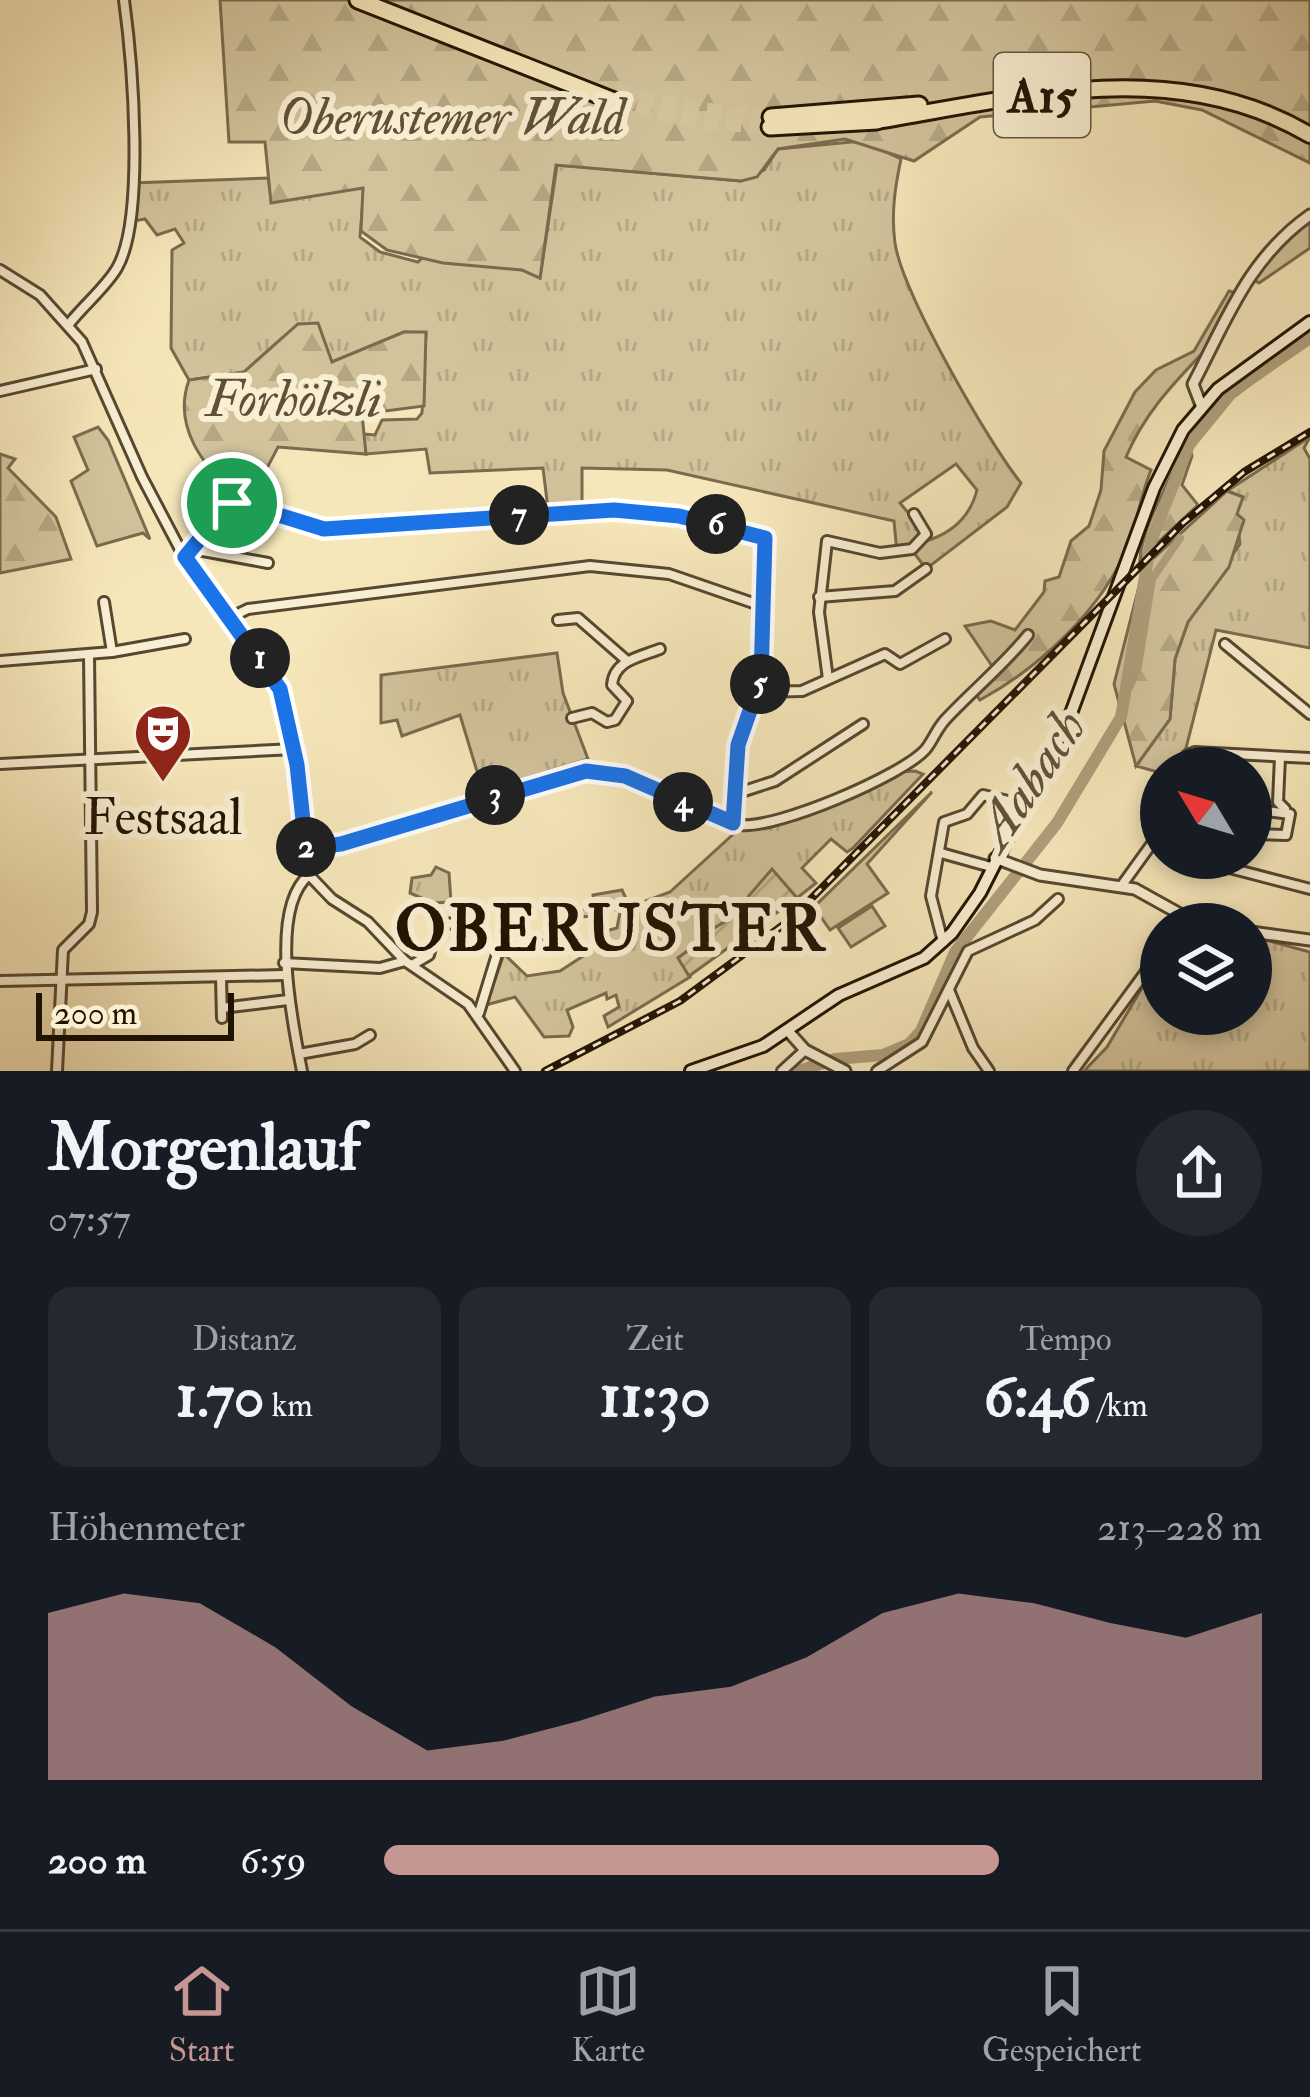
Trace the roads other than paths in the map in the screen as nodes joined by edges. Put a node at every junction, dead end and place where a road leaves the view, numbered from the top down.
1 (124, 0) edge
2 (358, 0) edge
3 (384, 0) edge
4 (919, 105) joint
5 (877, 121) joint
6 (1310, 133) edge
7 (1310, 215) edge
8 (0, 270) edge
9 (1310, 322) edge
10 (69, 324) junction
11 (96, 369) junction
12 (0, 391) edge
13 (1201, 405) junction
14 (914, 514) dead end
15 (188, 553) junction
16 (268, 563) dead end
17 (926, 569) dead end
18 (819, 597) junction
19 (104, 602) dead end
20 (759, 605) junction
21 (227, 619) junction
22 (558, 620) dead end
23 (1028, 635) dead end
24 (185, 639) dead end
25 (945, 639) dead end
26 (1225, 644) dead end
27 (660, 649) dead end
28 (112, 652) junction
29 (88, 655) junction
30 (626, 660) junction
31 (0, 661) edge
32 (828, 680) junction
33 (759, 692) junction
34 (1310, 712) edge
35 (572, 718) dead end
36 (863, 724) dead end
37 (294, 749) junction
38 (1272, 757) edge
39 (1280, 757) junction
40 (1310, 758) edge
41 (93, 759) junction
42 (0, 764) edge
43 (735, 794) junction
44 (1025, 805) junction
45 (1272, 810) edge
46 (1286, 810) junction
47 (733, 823) junction
48 (1272, 835) edge
49 (306, 848) junction
50 (940, 853) junction
51 (1140, 861) edge
52 (993, 862) junction
53 (309, 875) junction
54 (1272, 879) edge
55 (1122, 885) junction
56 (1310, 889) edge
57 (1058, 899) dead end
58 (1152, 903) edge
59 (466, 923) dead end
60 (1272, 935) edge
61 (1310, 940) edge
62 (944, 943) junction
63 (545, 945) dead end
64 (284, 963) junction
65 (408, 963) junction
66 (284, 975) junction
67 (221, 976) junction
68 (1140, 980) edge
69 (0, 981) edge
70 (61, 981) junction
71 (950, 990) junction
72 (288, 1000) junction
73 (478, 1014) junction
74 (788, 1031) junction
75 (370, 1035) dead end
76 (805, 1050) junction
77 (298, 1054) junction
78 (824, 1064) edge
79 (57, 1071) edge
80 (302, 1071) edge
81 (515, 1071) edge
82 (691, 1071) edge
83 (782, 1071) edge
84 (845, 1071) edge
85 (877, 1071) edge
86 (989, 1071) edge
87 (1073, 1071) edge

1 - 10 street
2 - 3 highway
4 - 5 highway, A15
4 - 6 highway, A15
5 - 6 highway, A15
7 - 13 street
8 - 10 street
9 - 13 main road
10 - 11 street
11 - 12 street
11 - 15 street
13 - 44 main road
14 - 18 street
15 - 16 street
15 - 20 street
15 - 21 street
17 - 18 street
18 - 32 street
19 - 28 street
20 - 21 street
20 - 33 street
21 - 37 street
22 - 30 street
23 - 47 street
24 - 28 street
25 - 32 street
26 - 34 street
27 - 30 street
28 - 29 street
29 - 31 street
29 - 41 street
30 - 35 street
32 - 33 street
33 - 43 street
36 - 43 street
37 - 41 street
37 - 49 street
38 - 39 street
39 - 40 street
39 - 46 street
41 - 42 street
41 - 70 street
43 - 47 street
44 - 50 street
44 - 52 main road
45 - 46 street
46 - 48 street
47 - 49 street
49 - 53 street
50 - 52 street
50 - 62 street
51 - 55 street
52 - 55 street
52 - 62 main road
53 - 64 street
53 - 65 street
54 - 56 street
55 - 58 street
57 - 71 street
59 - 65 street
60 - 61 street
62 - 74 main road
63 - 73 street
64 - 65 street
64 - 66 street
65 - 73 street
66 - 67 street
66 - 72 street
67 - 70 street
67 - 72 street
68 - 87 street
69 - 70 street
70 - 79 street
71 - 85 street
71 - 86 street
72 - 77 street
73 - 81 street
74 - 76 street
74 - 82 main road
75 - 77 street
76 - 78 street
76 - 83 street
77 - 80 street
78 - 84 street

